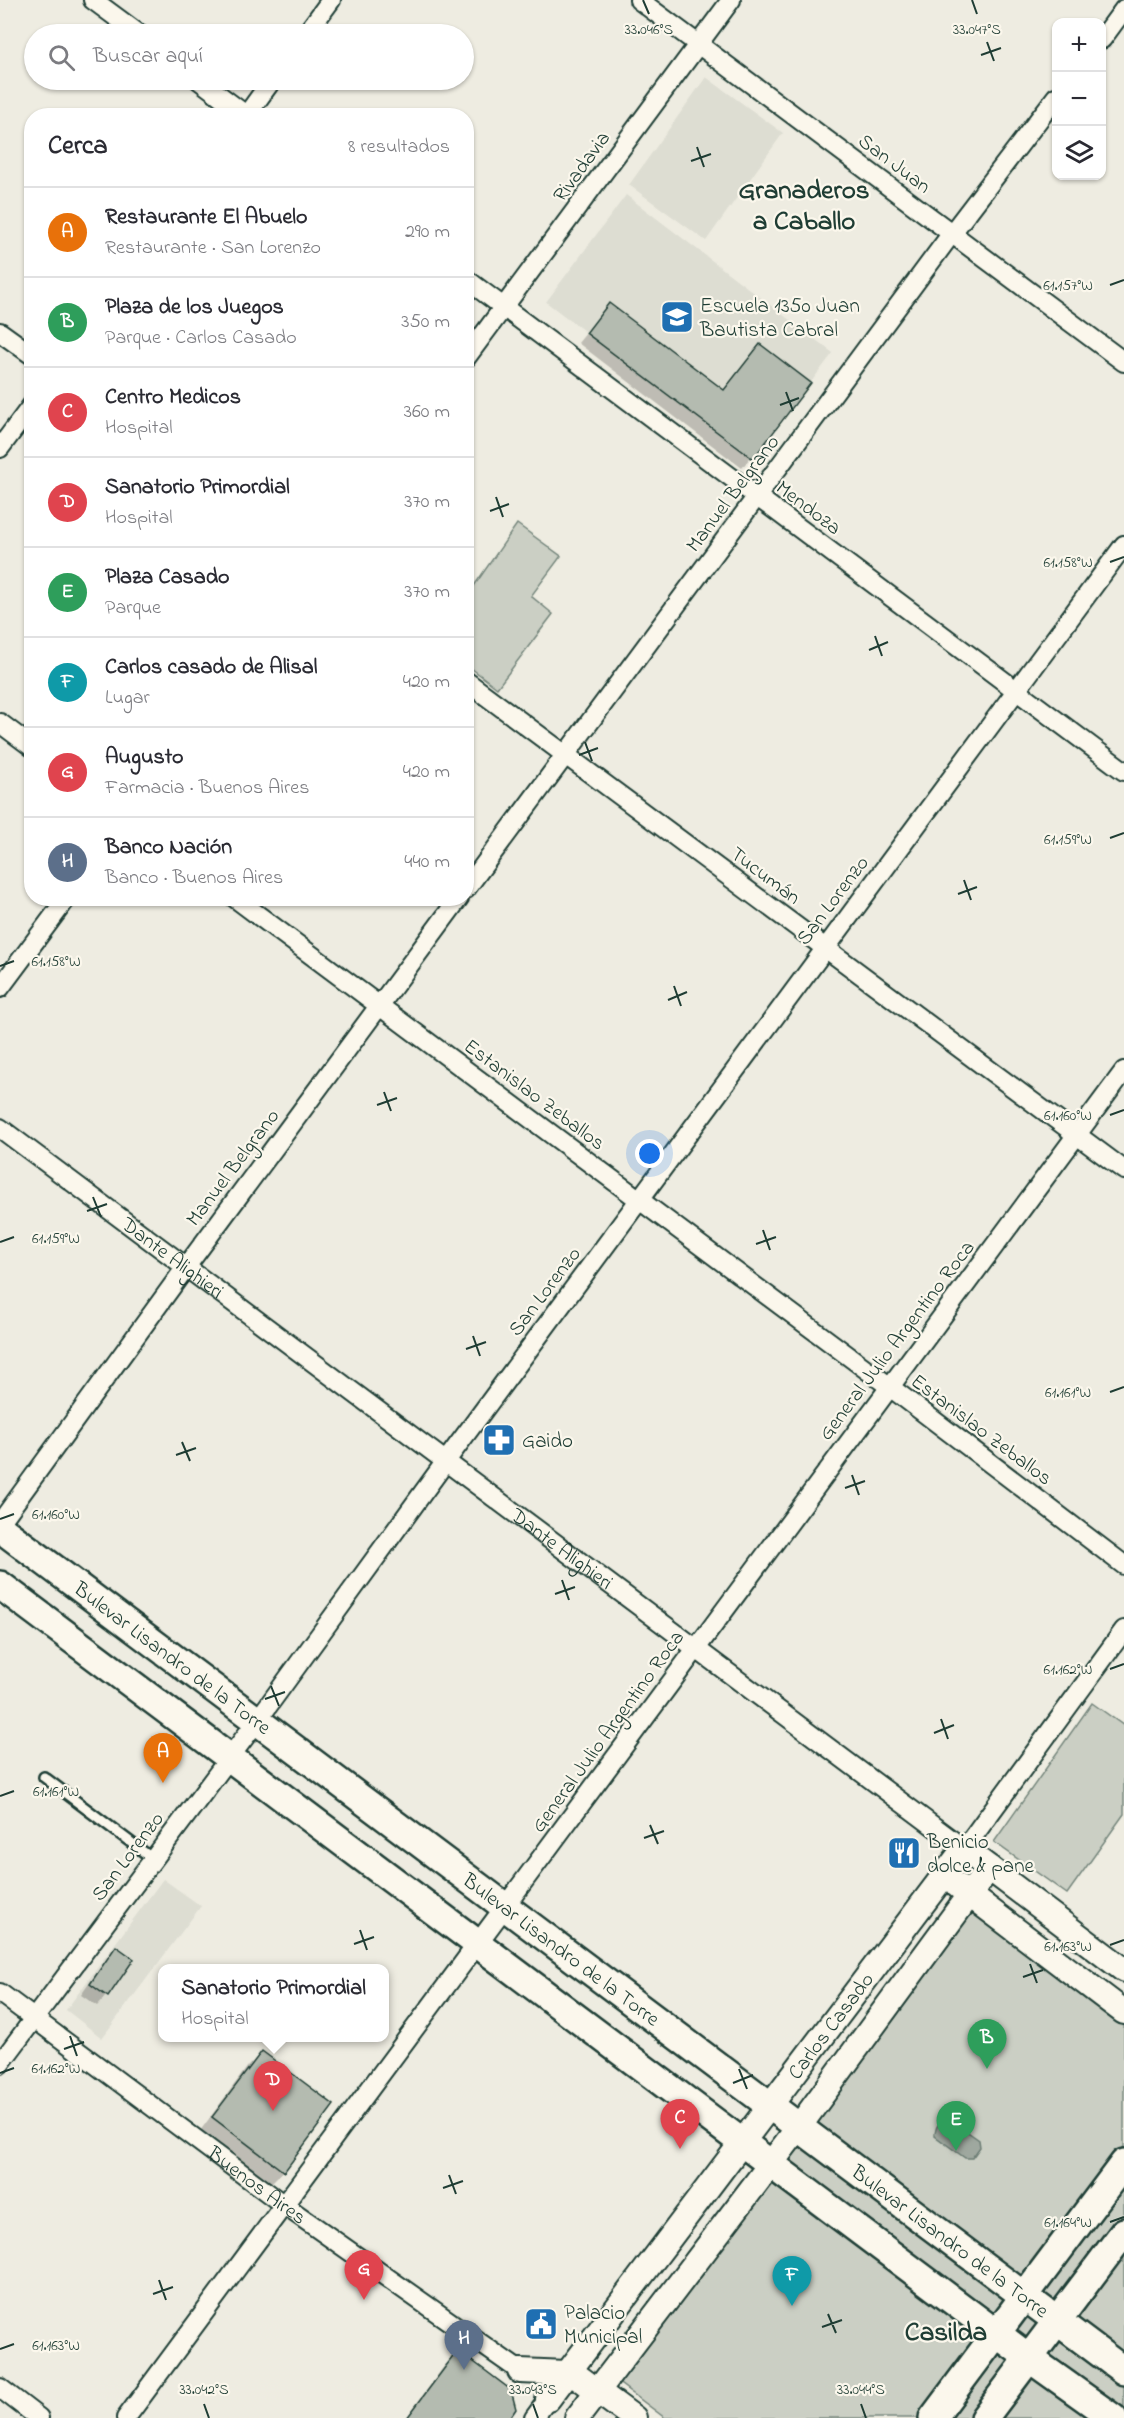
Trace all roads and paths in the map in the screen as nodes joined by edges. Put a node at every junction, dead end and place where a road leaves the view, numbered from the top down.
1 (93, 0) edge
2 (331, 0) edge
3 (639, 0) edge
4 (731, 0) edge
5 (1124, 9) edge
6 (125, 24) edge
7 (313, 24) edge
8 (1106, 32) edge
9 (698, 45) junction
10 (212, 90) edge
11 (265, 90) edge
12 (1052, 102) edge
13 (237, 108) edge
14 (251, 108) edge
15 (952, 233) junction
16 (474, 285) edge
17 (504, 307) junction
18 (0, 332) edge
19 (474, 347) edge
20 (24, 350) edge
21 (1124, 362) edge
22 (24, 416) edge
23 (0, 448) edge
24 (757, 497) junction
25 (1124, 545) edge
26 (474, 687) edge
27 (1017, 690) junction
28 (0, 723) edge
29 (24, 741) edge
30 (566, 755) junction
31 (1124, 771) edge
32 (474, 878) edge
33 (61, 906) edge
34 (246, 906) edge
35 (453, 906) edge
36 (825, 947) junction
37 (0, 988) edge
38 (380, 1006) junction
39 (1124, 1071) edge
40 (0, 1128) edge
41 (1076, 1134) junction
42 (1124, 1170) edge
43 (639, 1200) junction
44 (186, 1267) junction
45 (890, 1387) junction
46 (446, 1461) junction
47 (0, 1525) edge
48 (1124, 1565) edge
49 (0, 1586) edge
50 (1124, 1630) edge
51 (696, 1647) junction
52 (257, 1720) junction
53 (230, 1758) junction
54 (44, 1777) dead end
55 (964, 1849) junction
56 (153, 1860) junction
57 (989, 1868) junction
58 (944, 1875) junction
59 (970, 1896) junction
60 (506, 1907) junction
61 (478, 1944) junction
62 (1124, 1970) edge
63 (0, 1993) edge
64 (1124, 2012) edge
65 (33, 2018) junction
66 (0, 2064) edge
67 (770, 2107) junction
68 (798, 2128) junction
69 (743, 2142) junction
70 (770, 2163) junction
71 (1124, 2163) edge
72 (284, 2205) junction
73 (1124, 2232) edge
74 (1024, 2296) junction
75 (1057, 2321) junction
76 (996, 2333) junction
77 (1029, 2358) junction
78 (520, 2371) junction
79 (1124, 2371) edge
80 (567, 2373) junction
81 (0, 2388) edge
82 (598, 2391) junction
83 (541, 2408) edge
84 (39, 2418) edge
85 (126, 2418) edge
86 (575, 2418) edge
87 (634, 2418) edge
88 (933, 2418) edge
89 (984, 2418) edge
90 (1113, 2418) edge

1 - 6 street
2 - 7 street
3 - 9 street, San Juan
4 - 9 street, Rivadavia
5 - 8 street
9 - 15 street, San Juan
9 - 17 street, Rivadavia
10 - 13 street
11 - 14 street
12 - 15 street, Manuel Belgrano
15 - 21 street, San Juan
15 - 24 street, Manuel Belgrano
16 - 17 street, Mendoza
17 - 19 street, Rivadavia
17 - 24 street, Mendoza
18 - 20 street
22 - 23 street
24 - 27 street, Mendoza
24 - 30 street, Manuel Belgrano
25 - 27 street, San Lorenzo
26 - 30 street, Tucumán
27 - 31 street, Mendoza
27 - 36 street, San Lorenzo
28 - 29 street
30 - 32 street, Manuel Belgrano
30 - 36 street, Tucumán
33 - 37 street
34 - 38 street, Estanislao Zeballos
35 - 38 street, Manuel Belgrano
36 - 41 street, Tucumán
36 - 43 street, San Lorenzo
38 - 43 street, Estanislao Zeballos
38 - 44 street, Manuel Belgrano
39 - 41 street, General Julio Argentino Roca
40 - 44 street, Dante Alighieri
41 - 42 street, Tucumán
41 - 45 street, General Julio Argentino Roca
43 - 45 street, Estanislao Zeballos
43 - 46 street, San Lorenzo
44 - 46 street, Dante Alighieri
44 - 47 street, Manuel Belgrano
45 - 48 street, Estanislao Zeballos
45 - 51 street, General Julio Argentino Roca
46 - 51 street, Dante Alighieri
46 - 52 street, San Lorenzo
47 - 52 main road, Bulevar Lisandro de la Torre
49 - 53 main road
50 - 55 street, Carlos Casado
51 - 55 street, Dante Alighieri
51 - 60 street, General Julio Argentino Roca
52 - 53 street, San Lorenzo
52 - 60 main road, Bulevar Lisandro de la Torre
53 - 56 street, San Lorenzo
53 - 61 main road
54 - 56 lane
55 - 57 street, Dante Alighieri
55 - 58 street, Carlos Casado
56 - 65 street, San Lorenzo
57 - 59 street, Carlos Casado
57 - 62 street, Dante Alighieri
58 - 59 street
58 - 67 street, Carlos Casado
59 - 64 street
59 - 68 street, Carlos Casado
60 - 61 street, General Julio Argentino Roca
60 - 67 main road, Bulevar Lisandro de la Torre
61 - 69 main road
61 - 72 street, General Julio Argentino Roca
63 - 65 street, Buenos Aires
65 - 66 street, San Lorenzo
65 - 72 street, Buenos Aires
67 - 68 main road, Bulevar Lisandro de la Torre
67 - 69 street, Carlos Casado
68 - 70 street, Carlos Casado
68 - 74 main road, Bulevar Lisandro de la Torre
69 - 70 main road
69 - 80 street, Carlos Casado
70 - 76 main road
70 - 82 street, Carlos Casado
71 - 74 main road
72 - 78 street, Buenos Aires
72 - 85 street, General Julio Argentino Roca
73 - 75 main road
74 - 75 main road, Bulevar Lisandro de la Torre
74 - 76 main road
75 - 77 main road
75 - 79 main road, Bulevar Lisandro de la Torre
76 - 77 main road
76 - 88 main road
77 - 89 main road
77 - 90 main road
78 - 80 street
78 - 83 street, Buenos Aires
80 - 82 street
80 - 83 street, Carlos Casado
81 - 84 street
82 - 86 street, Carlos Casado
82 - 87 street
83 - 86 street, Buenos Aires

